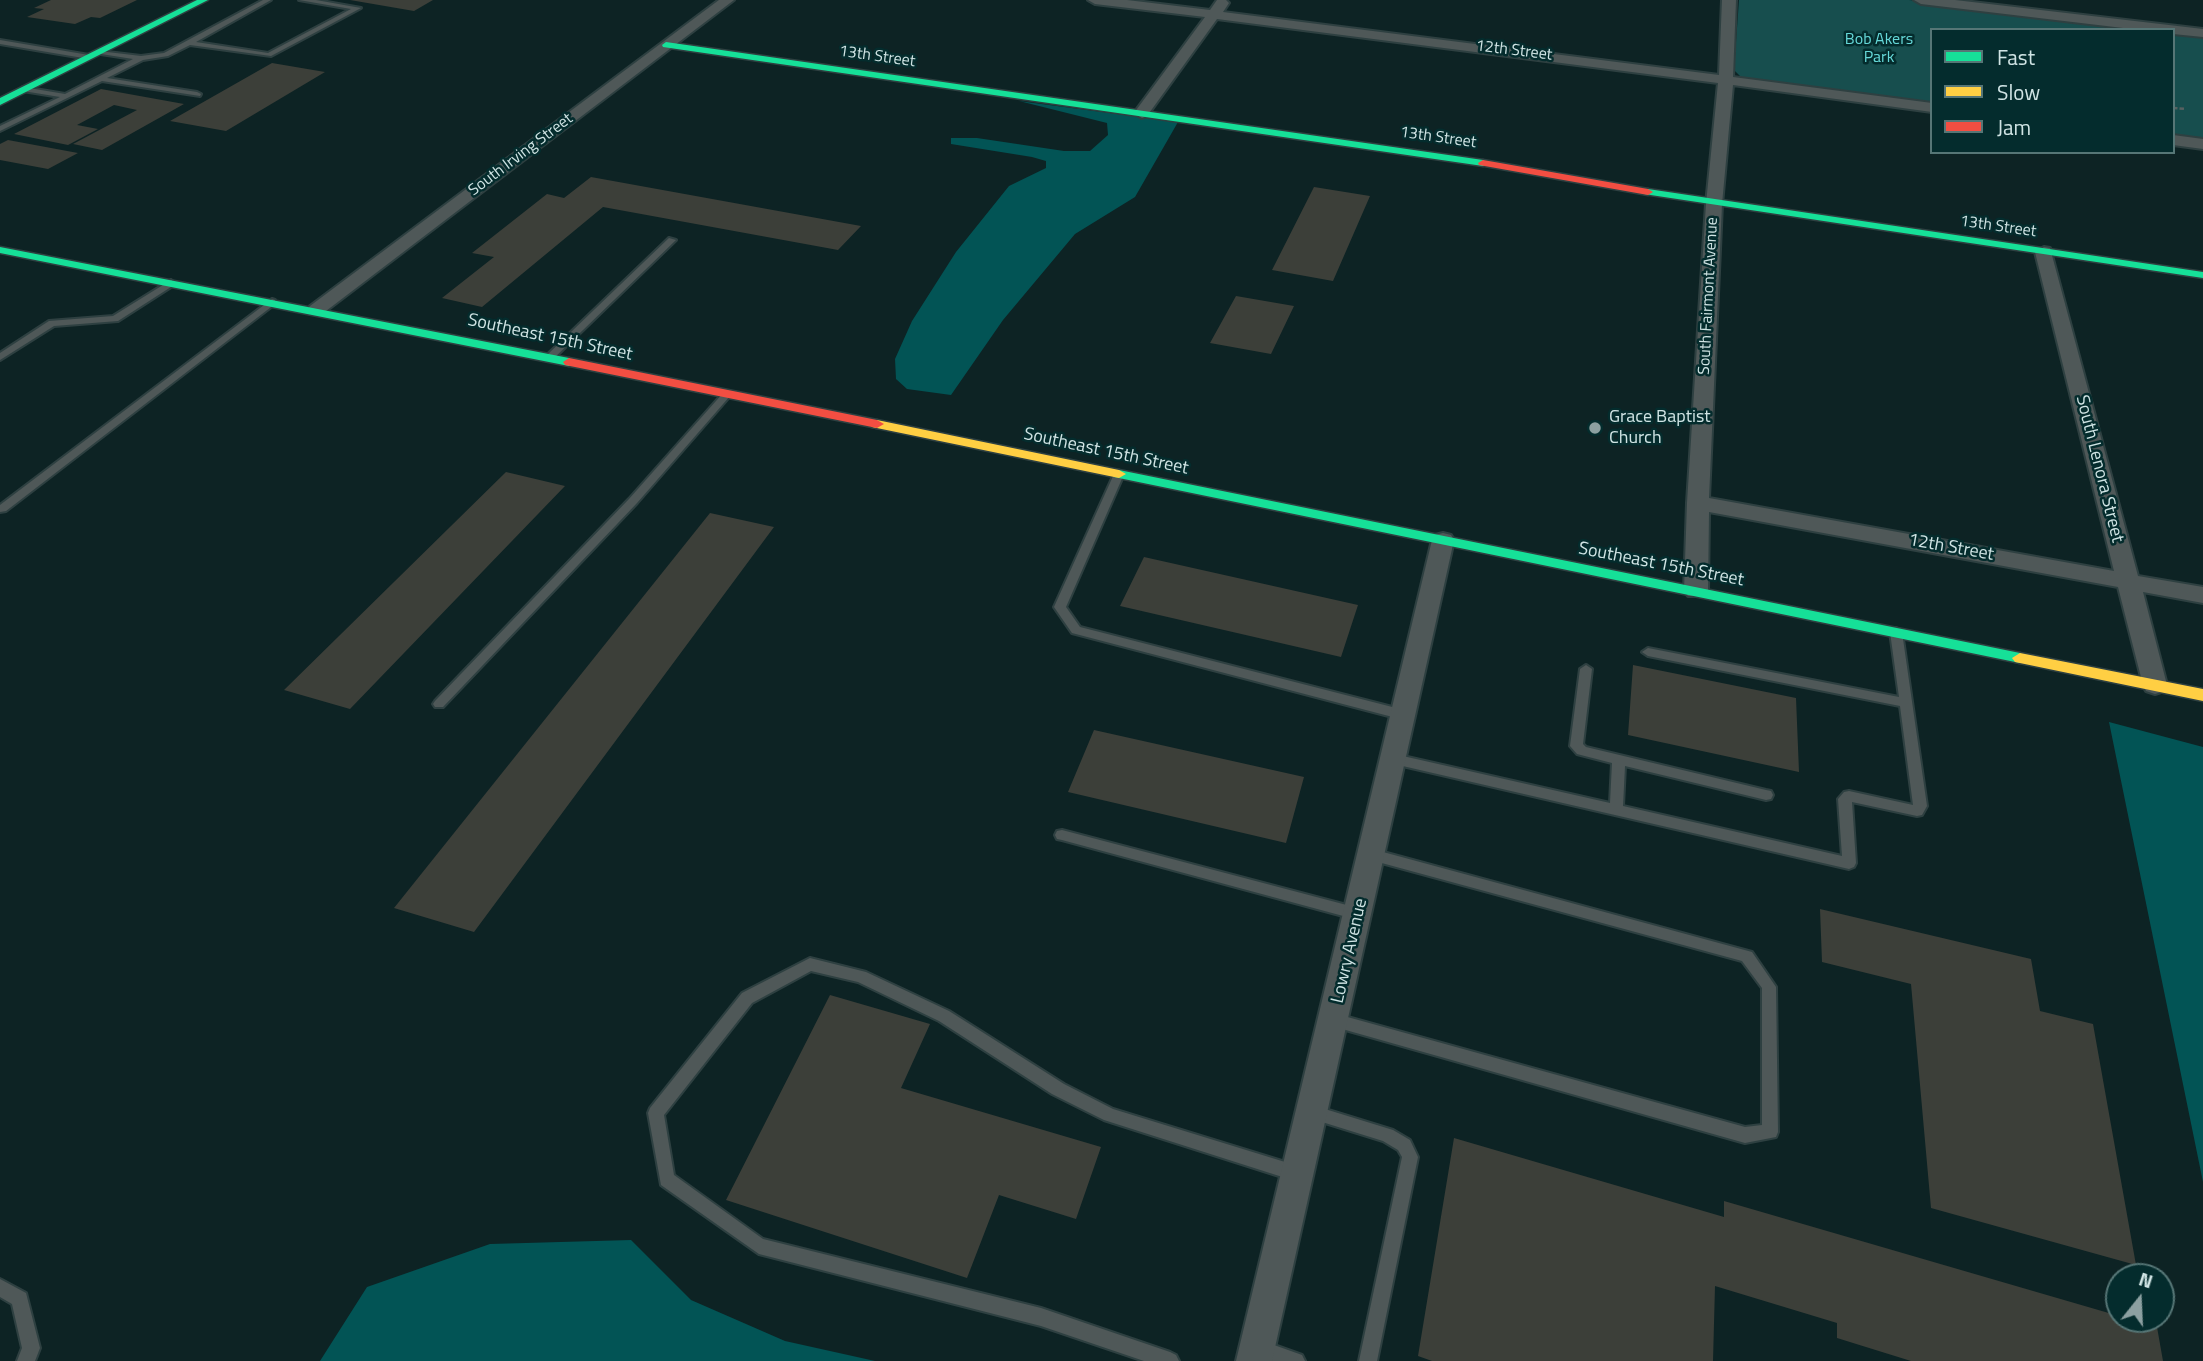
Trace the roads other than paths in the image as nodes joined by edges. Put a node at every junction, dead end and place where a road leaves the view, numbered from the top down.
1 (204, 0) edge
2 (268, 0) edge
3 (302, 0) edge
4 (727, 0) edge
5 (1096, 0) edge
6 (1224, 0) edge
7 (1729, 0) edge
8 (1921, 0) edge
9 (1213, 15) junction
10 (2160, 28) edge
11 (2175, 30) edge
12 (2203, 33) edge
13 (0, 42) edge
14 (192, 43) junction
15 (666, 45) junction
16 (95, 54) junction
17 (141, 58) junction
18 (101, 79) junction
19 (1726, 79) junction
20 (26, 89) junction
21 (197, 94) dead end
22 (66, 96) junction
23 (0, 102) edge
24 (1930, 108) edge
25 (1142, 113) junction
26 (0, 129) edge
27 (2175, 140) edge
28 (2203, 144) edge
29 (1714, 204) junction
30 (672, 240) dead end
31 (0, 250) edge
32 (2044, 252) junction
33 (2203, 275) edge
34 (171, 283) junction
35 (272, 302) junction
36 (316, 310) junction
37 (0, 357) edge
38 (549, 358) junction
39 (727, 394) junction
40 (1119, 474) junction
41 (1698, 503) junction
42 (2, 509) dead end
43 (1443, 540) junction
44 (2127, 580) junction
45 (1696, 592) junction
46 (2203, 595) edge
47 (1896, 632) junction
48 (1648, 652) dead end
49 (1586, 669) dead end
50 (2155, 685) junction
51 (2203, 695) edge
52 (1906, 703) junction
53 (439, 704) dead end
54 (1404, 715) junction
55 (1394, 759) junction
56 (1619, 760) junction
57 (1766, 795) dead end
58 (1616, 810) junction
59 (1062, 835) dead end
60 (1372, 855) junction
61 (1358, 914) junction
62 (1333, 1020) junction
63 (1312, 1112) junction
64 (1298, 1174) junction
65 (0, 1287) edge
66 (1255, 1354) edge
67 (26, 1361) edge
68 (1170, 1361) edge
69 (1296, 1361) edge
70 (1368, 1361) edge

1 - 16 main road
2 - 14 lane
3 - 14 lane
4 - 15 street, South Irving Street
5 - 9 street, 12th Street
6 - 9 street
7 - 19 street, South Fairmont Avenue
8 - 10 street
9 - 19 street, 12th Street
9 - 25 street
11 - 12 street
13 - 16 lane
14 - 17 lane
15 - 25 main road, 13th Street
15 - 36 street, South Irving Street
16 - 17 lane
16 - 20 main road
17 - 18 lane
18 - 21 lane
18 - 22 lane
19 - 24 street, 12th Street
19 - 29 street, South Fairmont Avenue
20 - 22 lane
20 - 23 main road
22 - 26 lane
25 - 29 main road, 13th Street
27 - 28 street
29 - 32 main road, 13th Street
29 - 41 street, South Fairmont Avenue
30 - 38 lane
31 - 34 main road, Southeast 15th Street
32 - 33 main road, 13th Street
32 - 44 street, South Lenora Street
34 - 35 main road, Southeast 15th Street
34 - 37 lane
35 - 36 main road, Southeast 15th Street
35 - 42 lane
36 - 38 main road, Southeast 15th Street
38 - 39 main road, Southeast 15th Street
39 - 40 main road, Southeast 15th Street
39 - 53 lane
40 - 43 main road, Southeast 15th Street
40 - 54 lane
41 - 44 street, 12th Street
41 - 45 street, South Fairmont Avenue
43 - 45 main road, Southeast 15th Street
43 - 54 street, Lowry Avenue
44 - 46 street, 12th Street
44 - 50 street, South Lenora Street
45 - 47 main road, Southeast 15th Street
47 - 50 main road, Southeast 15th Street
47 - 52 lane
48 - 52 lane
49 - 56 lane
50 - 51 main road, Southeast 15th Street
52 - 58 lane
54 - 55 street, Lowry Avenue
55 - 58 lane
55 - 60 street, Lowry Avenue
56 - 57 lane
56 - 58 lane
59 - 61 lane
60 - 61 street, Lowry Avenue
60 - 62 lane
61 - 62 street, Lowry Avenue
62 - 63 street, Lowry Avenue
63 - 64 street, Lowry Avenue
63 - 70 lane
64 - 66 street, Lowry Avenue
64 - 68 lane
65 - 67 lane
66 - 69 lane

